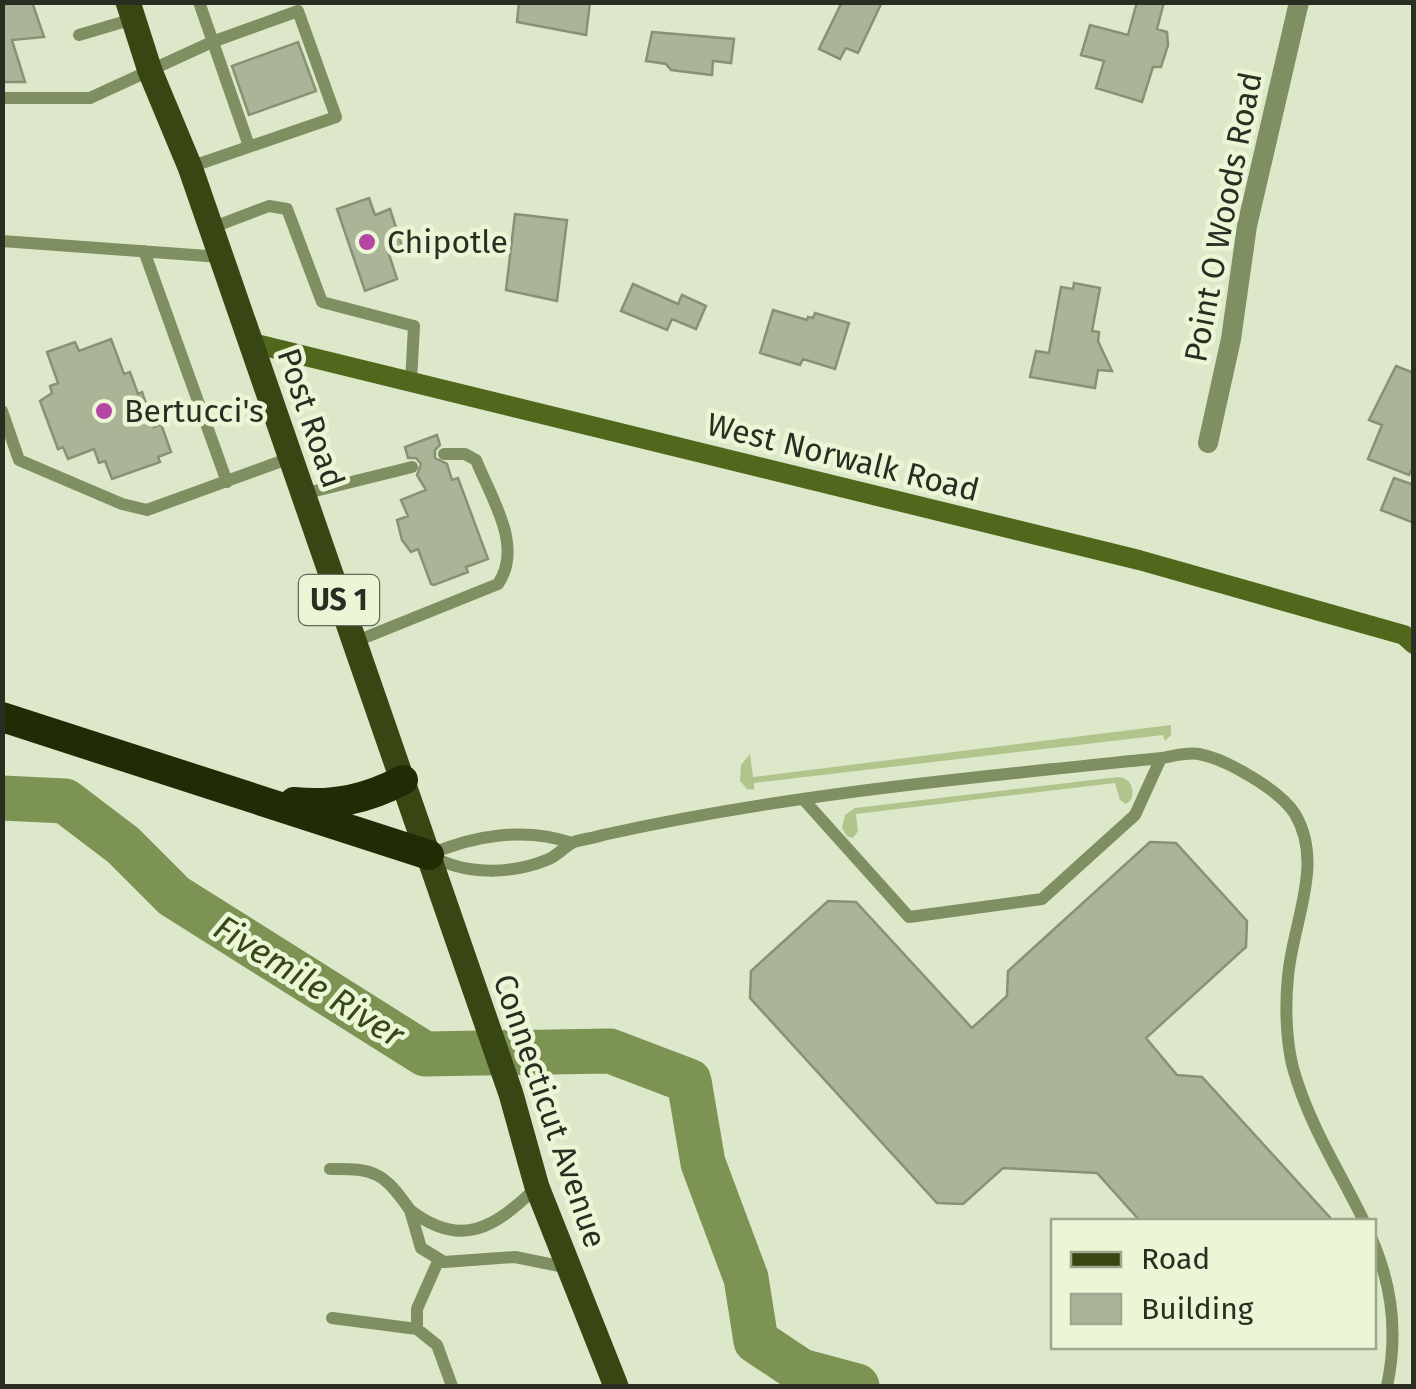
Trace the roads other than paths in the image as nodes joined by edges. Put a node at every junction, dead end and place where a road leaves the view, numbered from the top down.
1 (199, 2) edge
2 (1299, 2) edge
3 (130, 11) edge
4 (79, 36) dead end
5 (212, 42) junction
6 (150, 71) junction
7 (2, 98) edge
8 (249, 146) junction
9 (190, 167) junction
10 (211, 228) junction
11 (2, 241) edge
12 (144, 251) junction
13 (221, 257) junction
14 (252, 343) junction
15 (411, 382) junction
16 (2, 411) edge
17 (1208, 443) dead end
18 (444, 454) dead end
19 (290, 458) junction
20 (412, 467) dead end
21 (227, 482) junction
22 (303, 494) junction
23 (354, 642) junction
24 (1414, 644) edge
25 (2, 717) edge
26 (1162, 758) junction
27 (403, 780) junction
28 (222, 789) junction
29 (804, 800) junction
30 (572, 843) junction
31 (429, 855) junction
32 (330, 1169) dead end
33 (537, 1187) junction
34 (410, 1210) junction
35 (1388, 1238) dead end
36 (1393, 1254) dead end
37 (440, 1259) junction
38 (569, 1268) junction
39 (332, 1318) dead end
40 (417, 1330) junction
41 (452, 1386) edge
42 (616, 1386) edge
43 (1387, 1386) edge

1 - 5 lane
2 - 17 street, Point O Woods Road
3 - 4 lane
3 - 6 main road, Post Road / US 1
5 - 6 lane
5 - 8 lane
5 - 8 lane
6 - 7 lane
6 - 9 main road, Post Road / US 1
8 - 9 lane
9 - 10 main road, Post Road / US 1
10 - 13 main road, Post Road / US 1
10 - 15 lane
11 - 12 lane
12 - 13 lane
12 - 21 lane
13 - 14 main road, Post Road / US 1
14 - 15 main road, West Norwalk Road
14 - 19 main road, Post Road / US 1
15 - 24 main road, West Norwalk Road
16 - 21 lane
18 - 23 lane
19 - 21 lane
19 - 22 main road, Post Road / US 1
20 - 22 lane
22 - 23 main road, Post Road / US 1
23 - 27 main road, Post Road / US 1
25 - 28 highway
26 - 29 lane
26 - 29 lane
26 - 35 lane
27 - 28 highway
27 - 31 main road, Post Road / US 1
28 - 31 highway
29 - 30 lane
30 - 31 lane
30 - 31 lane
31 - 33 main road, Connecticut Avenue / US 1
32 - 34 lane
33 - 34 lane
33 - 38 main road, Connecticut Avenue / US 1
34 - 37 lane
36 - 43 lane
37 - 38 lane
37 - 40 lane
38 - 42 main road, Connecticut Avenue / US 1
39 - 40 lane
40 - 41 lane

